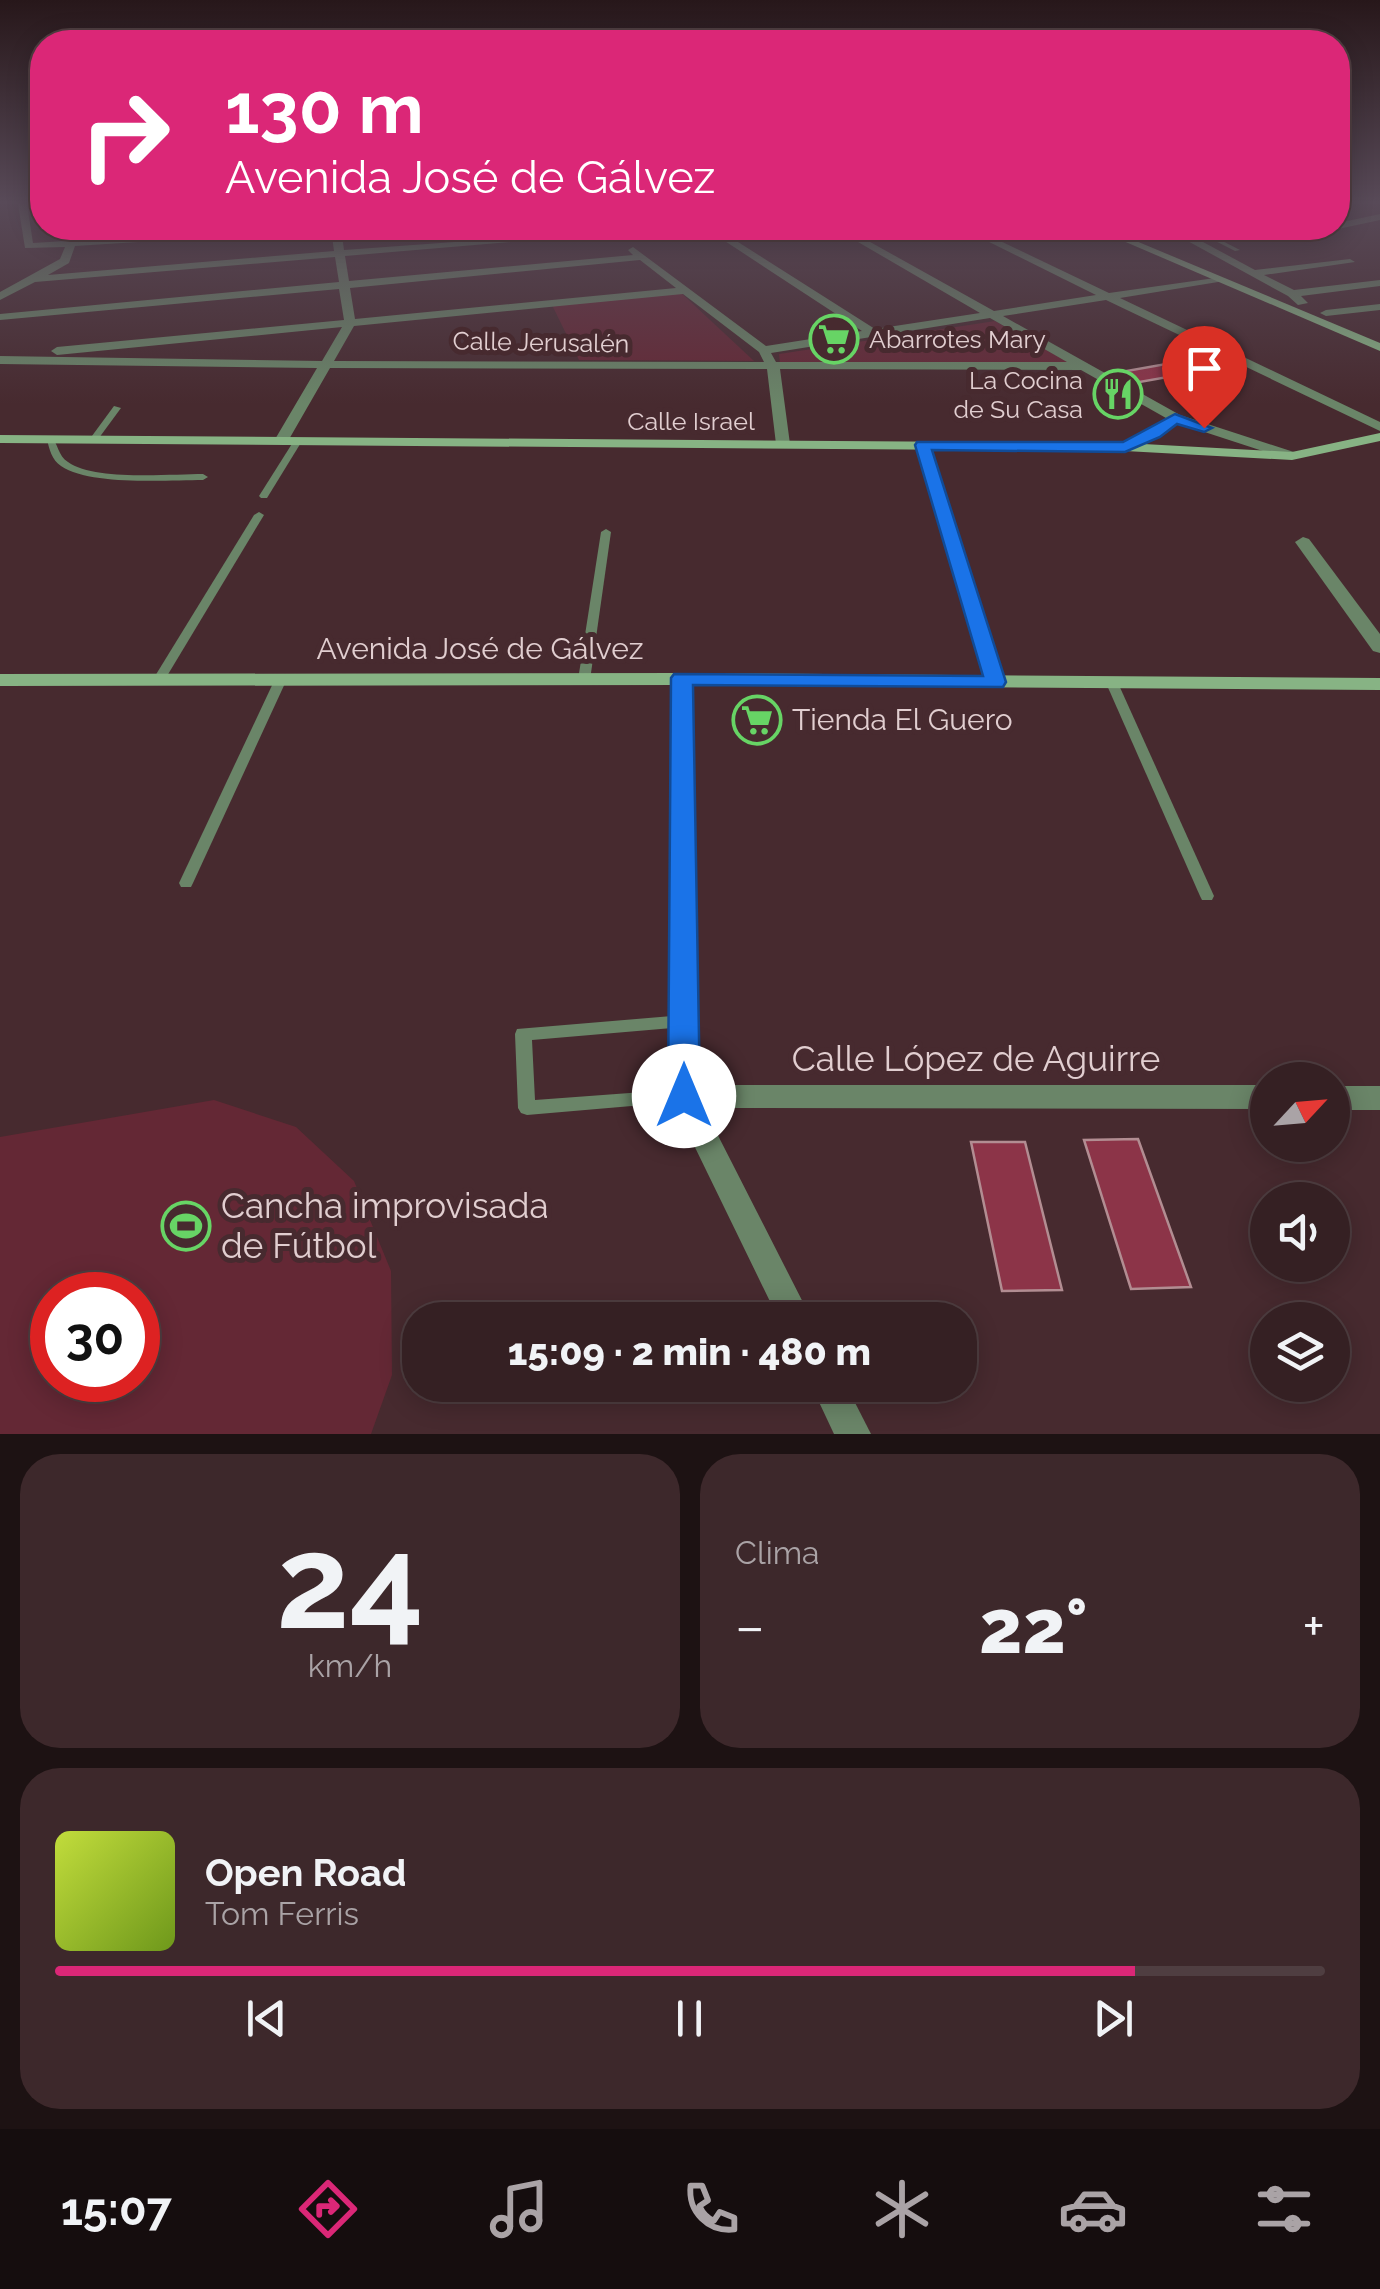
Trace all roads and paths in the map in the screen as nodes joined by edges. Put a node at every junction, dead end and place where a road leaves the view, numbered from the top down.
1 (47, 271) edge
2 (133, 271) edge
3 (343, 271) edge
4 (489, 271) edge
5 (661, 271) edge
6 (777, 271) edge
7 (916, 271) edge
8 (1058, 271) edge
9 (1199, 271) edge
10 (1229, 271) edge
11 (1263, 271) edge
12 (1253, 272) joint
13 (34, 279) junction
14 (1218, 279) junction
15 (345, 284) junction
16 (1380, 284) edge
17 (686, 290) junction
18 (1111, 296) junction
19 (0, 297) edge
20 (1297, 298) junction
21 (1282, 306) junction
22 (1380, 307) edge
23 (1326, 313) junction
24 (993, 314) junction
25 (0, 316) edge
26 (350, 322) junction
27 (873, 333) junction
28 (1380, 336) edge
29 (1380, 347) edge
30 (764, 350) junction
31 (0, 358) edge
32 (328, 362) junction
33 (1082, 366) junction
34 (773, 367) junction
35 (117, 408) dead end
36 (1175, 418) junction
37 (1380, 427) edge
38 (1380, 437) edge
39 (51, 439) junction
40 (93, 440) junction
41 (2, 441) edge
42 (281, 441) junction
43 (298, 441) junction
44 (783, 444) junction
45 (923, 445) junction
46 (1125, 447) junction
47 (1292, 456) junction
48 (203, 477) dead end
49 (264, 496) dead end
50 (259, 515) dead end
51 (606, 532) dead end
52 (1303, 542) dead end
53 (1380, 646) edge
54 (682, 678) junction
55 (281, 679) junction
56 (0, 680) edge
57 (158, 680) junction
58 (584, 680) junction
59 (996, 682) junction
60 (1112, 683) junction
61 (1380, 684) edge
62 (186, 884) dead end
63 (1207, 896) dead end
64 (684, 1021) junction
65 (684, 1096) junction
66 (1250, 1098) edge
67 (1350, 1098) edge
68 (1380, 1098) edge
69 (787, 1302) edge
70 (837, 1402) edge
71 (853, 1434) edge

1 - 13 street
2 - 13 street
3 - 15 street
4 - 15 street
5 - 17 street
6 - 27 street
7 - 24 street
8 - 18 street
9 - 14 main road
10 - 20 main road
11 - 12 street
12 - 20 street
13 - 19 street
14 - 18 street
14 - 21 main road
15 - 25 street
15 - 26 street
16 - 20 street
17 - 26 street
17 - 30 street
18 - 24 street
18 - 37 street
20 - 21 street
20 - 23 main road
21 - 29 main road
22 - 23 street
23 - 28 main road
24 - 27 street
24 - 33 street
26 - 31 street
26 - 32 street
27 - 30 street
30 - 34 street
31 - 32 street, Calle Jerusalén
32 - 34 street, Calle Jerusalén
32 - 42 street
33 - 34 street, Calle Jerusalén
33 - 36 street
34 - 44 street
35 - 40 lane
36 - 46 street
36 - 47 street
38 - 47 main road, Calle Israel
39 - 40 main road, Calle Israel
39 - 41 main road, Calle Israel
39 - 48 lane
40 - 42 main road, Calle Israel
42 - 43 main road, Calle Israel
43 - 44 main road, Calle Israel
43 - 49 lane
44 - 45 main road, Calle Israel
45 - 46 main road, Calle Israel
45 - 59 lane
46 - 47 main road, Calle Israel
50 - 57 lane
51 - 58 lane
52 - 53 street
54 - 58 main road, Avenida José de Gálvez
54 - 59 main road, Avenida José de Gálvez
54 - 64 street
55 - 57 main road, Avenida José de Gálvez
55 - 58 main road, Avenida José de Gálvez
55 - 62 lane
56 - 57 main road, Avenida José de Gálvez
59 - 60 main road, Avenida José de Gálvez
60 - 61 main road, Avenida José de Gálvez
60 - 63 lane
64 - 65 street
64 - 65 lane
65 - 66 street, Calle López de Aguirre
65 - 69 street
67 - 68 street
70 - 71 street

